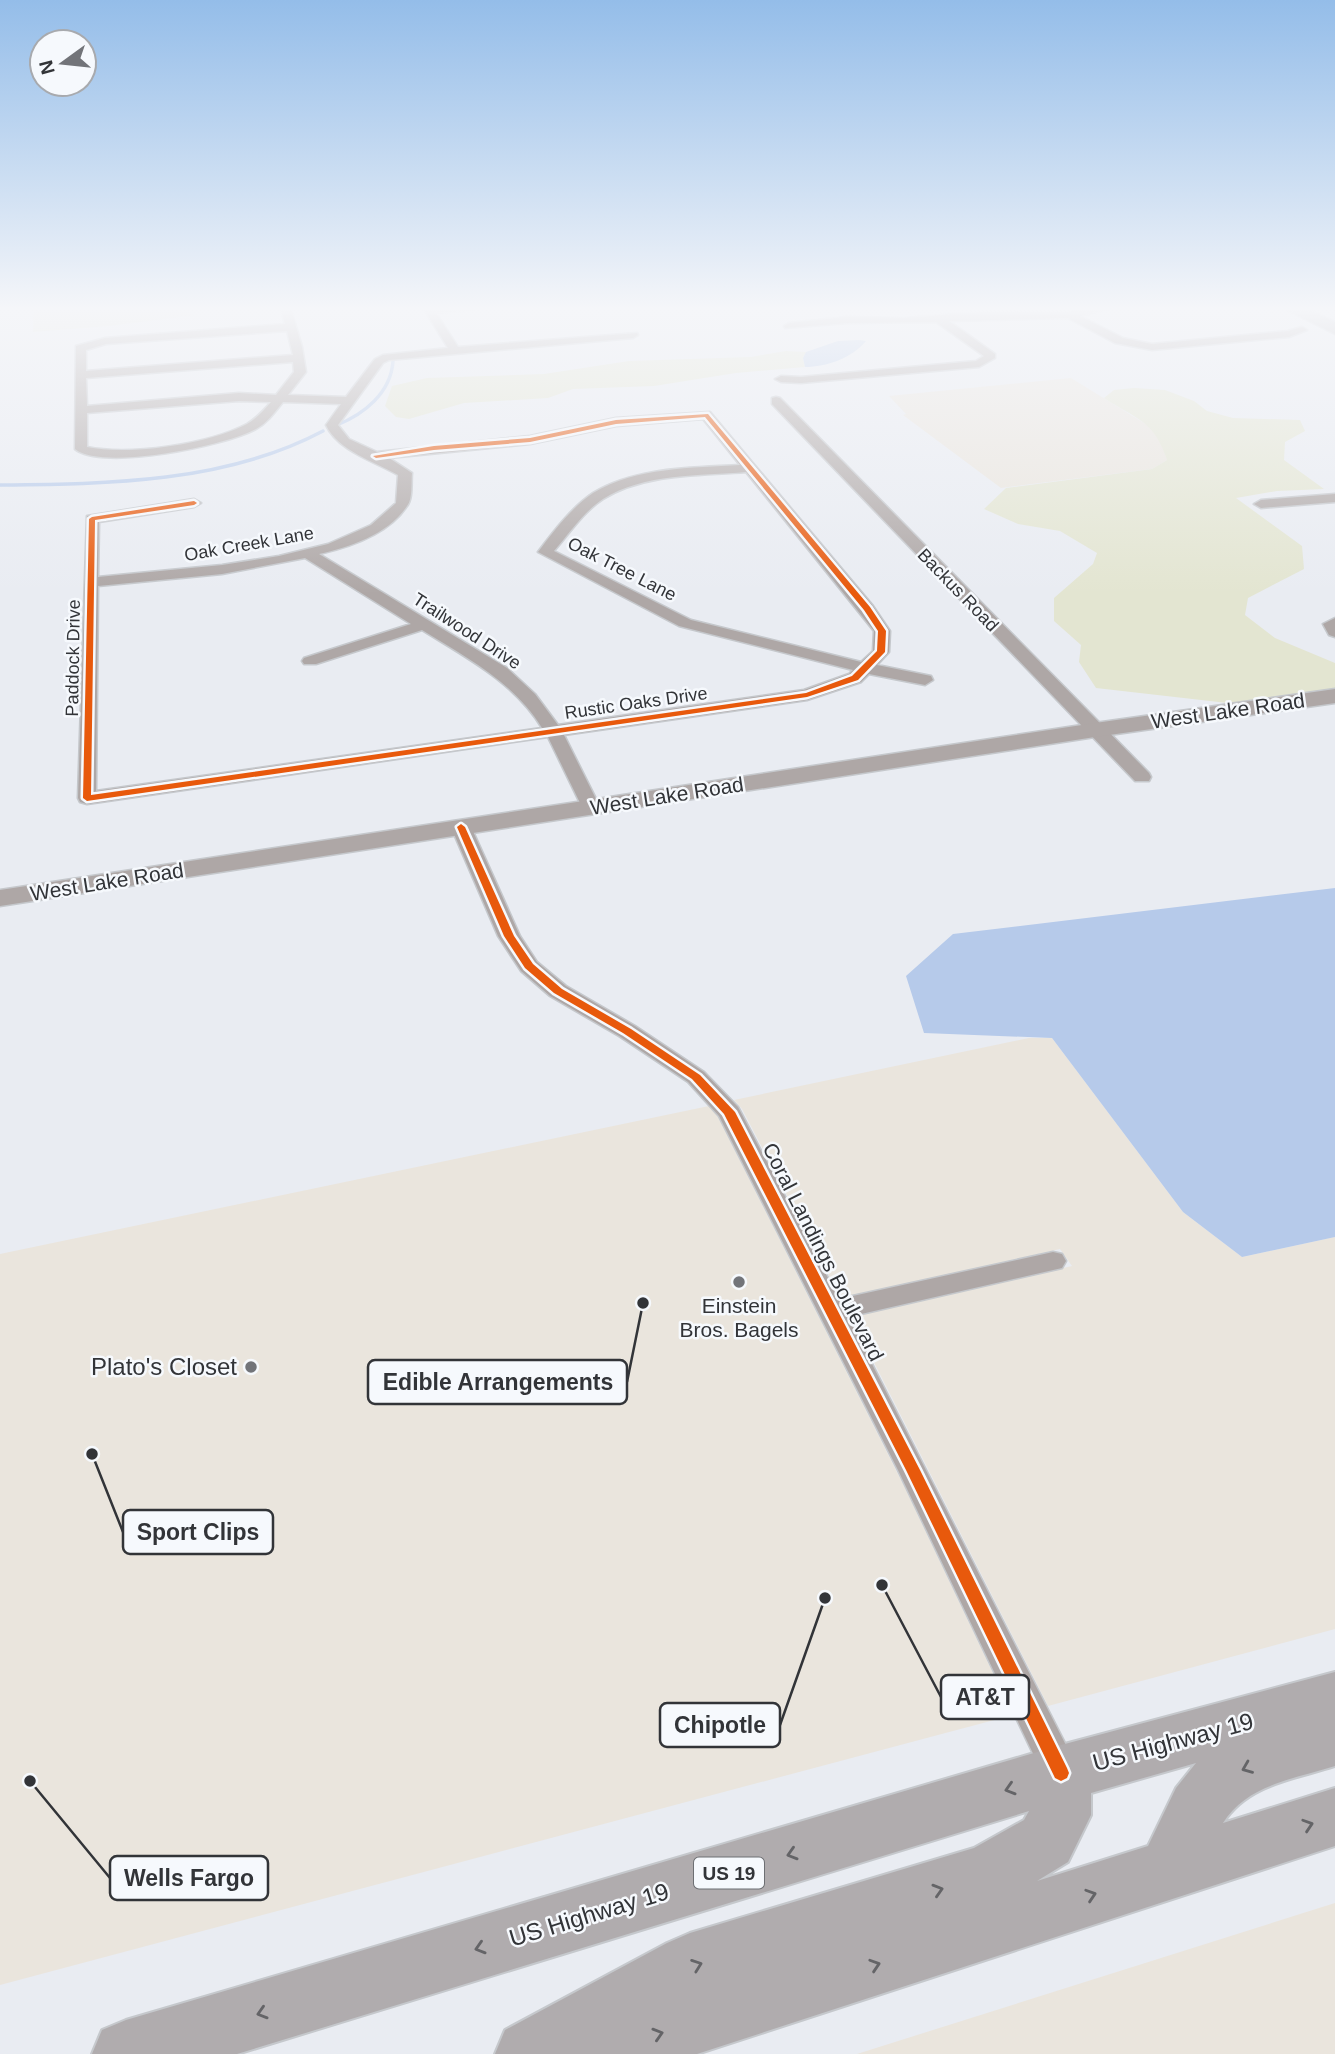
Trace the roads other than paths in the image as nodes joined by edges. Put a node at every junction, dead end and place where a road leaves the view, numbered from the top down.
1 (82, 402) edge
2 (180, 402) edge
3 (276, 402) edge
4 (348, 402) edge
5 (777, 402) edge
6 (82, 410) junction
7 (376, 456) junction
8 (750, 468) junction
9 (1335, 498) edge
10 (194, 503) dead end
11 (1261, 504) dead end
12 (93, 519) joint
13 (310, 555) junction
14 (92, 582) junction
15 (1335, 623) edge
16 (423, 625) junction
17 (1335, 632) edge
18 (310, 661) dead end
19 (865, 668) junction
20 (925, 680) dead end
21 (1335, 696) edge
22 (1095, 730) junction
23 (552, 733) junction
24 (1142, 777) dead end
25 (87, 798) joint
26 (592, 807) junction
27 (461, 827) junction
28 (0, 898) edge
29 (1053, 1261) dead end
30 (832, 1311) junction
31 (1335, 1698) edge
32 (1335, 1739) edge
33 (1061, 1773) junction
34 (1335, 1816) edge
35 (1170, 1869) junction
36 (126, 2054) edge
37 (529, 2054) edge
38 (592, 2054) edge

1 - 6 street
2 - 6 street
3 - 6 street
4 - 7 street, Oak Creek Lane
5 - 22 street, Backus Road
7 - 8 street, Rustic Oaks Drive
7 - 13 street, Oak Creek Lane
8 - 19 street, Rustic Oaks Drive
8 - 19 street, Oak Tree Lane
9 - 11 street
10 - 12 street
12 - 14 street, Paddock Drive
13 - 14 street, Oak Creek Lane
13 - 16 street, Trailwood Drive
14 - 25 street, Paddock Drive
15 - 17 street
16 - 18 street
16 - 23 street, Trailwood Drive
19 - 20 street
19 - 23 street, Rustic Oaks Drive
21 - 22 street, West Lake Road
22 - 24 street, Backus Road
22 - 26 street, West Lake Road
23 - 25 street, Rustic Oaks Drive
23 - 26 street, Trailwood Drive
26 - 27 street, West Lake Road
27 - 28 street, West Lake Road
27 - 30 street, Coral Landings Boulevard
29 - 30 street, Coral Landings Boulevard
30 - 33 street, Coral Landings Boulevard
31 - 33 highway, US Highway 19 / US 19
32 -> 35 highway
33 -> 36 highway, US Highway 19 / US 19
37 -> 33 highway
35 -> 34 highway
38 -> 35 highway

